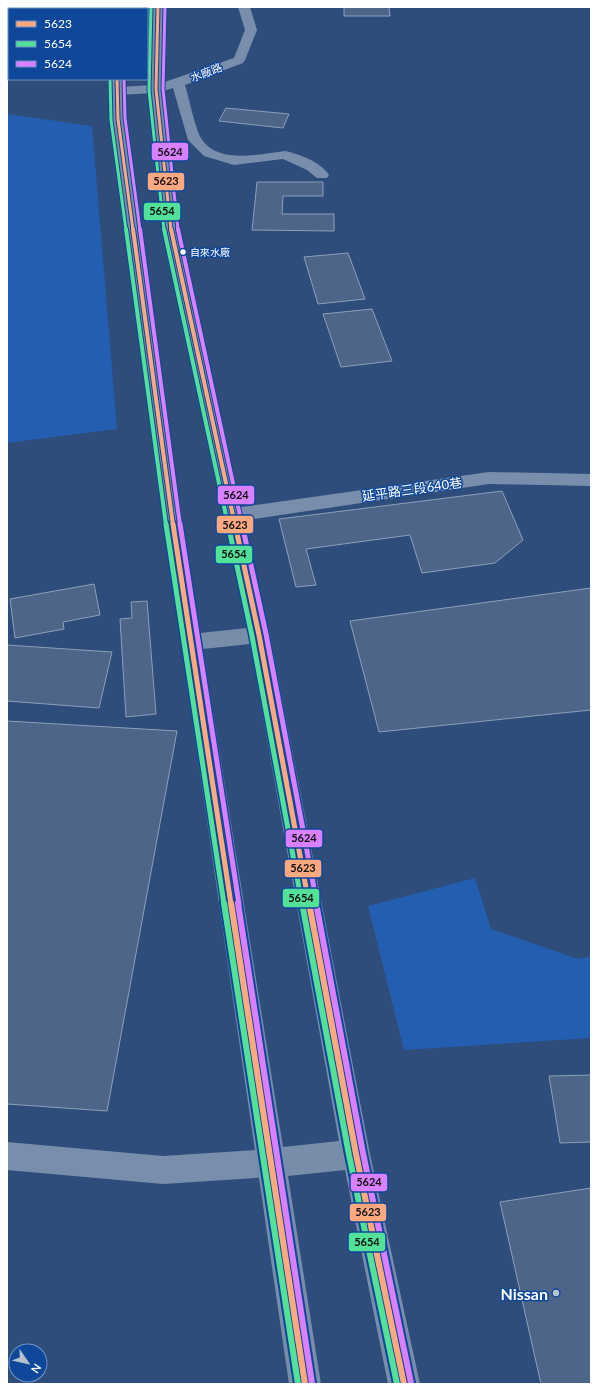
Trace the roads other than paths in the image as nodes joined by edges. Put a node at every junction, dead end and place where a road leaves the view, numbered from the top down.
1 (158, 7) edge
2 (244, 7) edge
3 (178, 83) junction
4 (117, 85) edge
5 (156, 89) junction
6 (322, 175) dead end
7 (591, 480) edge
8 (234, 514) junction
9 (259, 635) junction
10 (191, 642) junction
11 (356, 1154) junction
12 (7, 1156) edge
13 (271, 1163) junction
14 (305, 1384) edge
15 (404, 1384) edge

1 - 5 main road
2 - 3 street, 水廠路
3 - 5 street, 水廠路
3 - 6 street
4 - 5 street, 水廠路
4 - 10 main road
5 - 8 main road
7 - 8 street, 延平路三段640巷
8 - 9 main road
9 - 10 main road
9 - 11 main road
10 - 13 main road
11 - 13 main road
11 - 15 main road
12 - 13 street
13 - 14 main road

